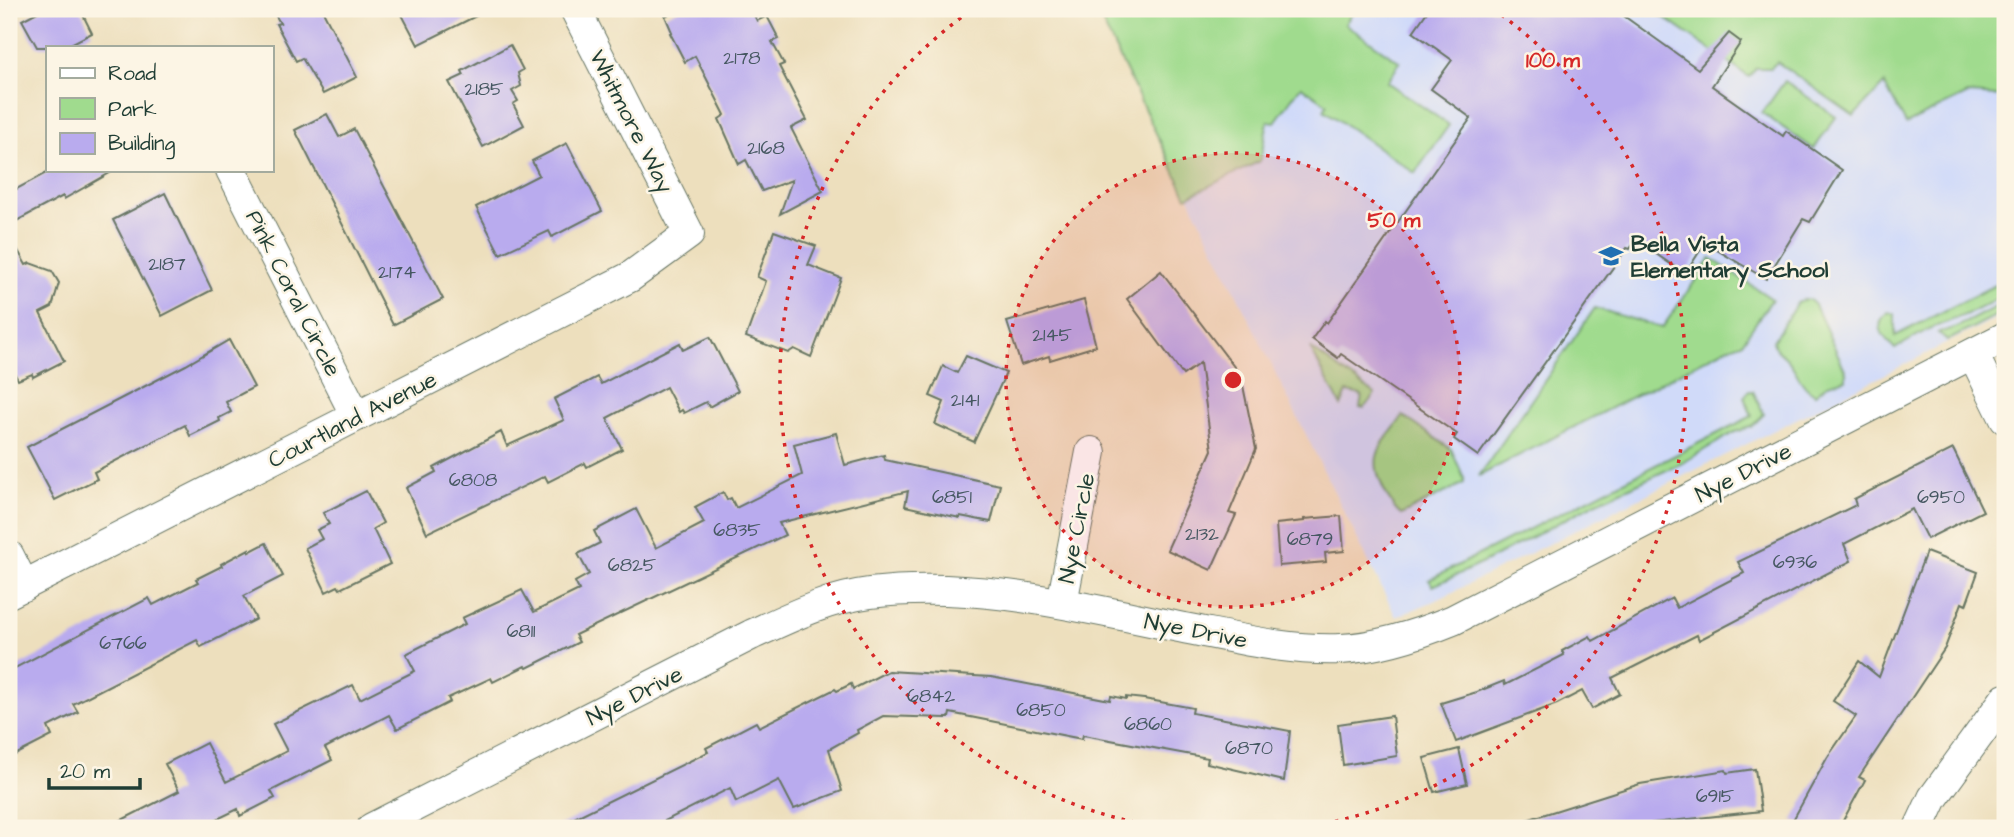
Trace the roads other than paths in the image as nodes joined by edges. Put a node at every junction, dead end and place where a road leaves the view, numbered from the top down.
1 (575, 9) edge
2 (232, 172) edge
3 (689, 234) joint
4 (2005, 337) edge
5 (1973, 354) junction
6 (356, 416) junction
7 (2005, 419) edge
8 (1091, 452) dead end
9 (9, 556) edge
10 (16, 589) edge
11 (1062, 603) junction
12 (2005, 699) edge
13 (372, 828) edge
14 (1919, 828) edge

1 - 3 street, Whitmore Way
2 - 6 street, Pink Coral Circle
3 - 6 street, Courtland Avenue
4 - 5 street, Nye Drive
5 - 7 street
5 - 11 street, Nye Drive
6 - 10 street, Courtland Avenue
8 - 11 street, Nye Circle
9 - 10 street
11 - 13 street, Nye Drive
12 - 14 street

